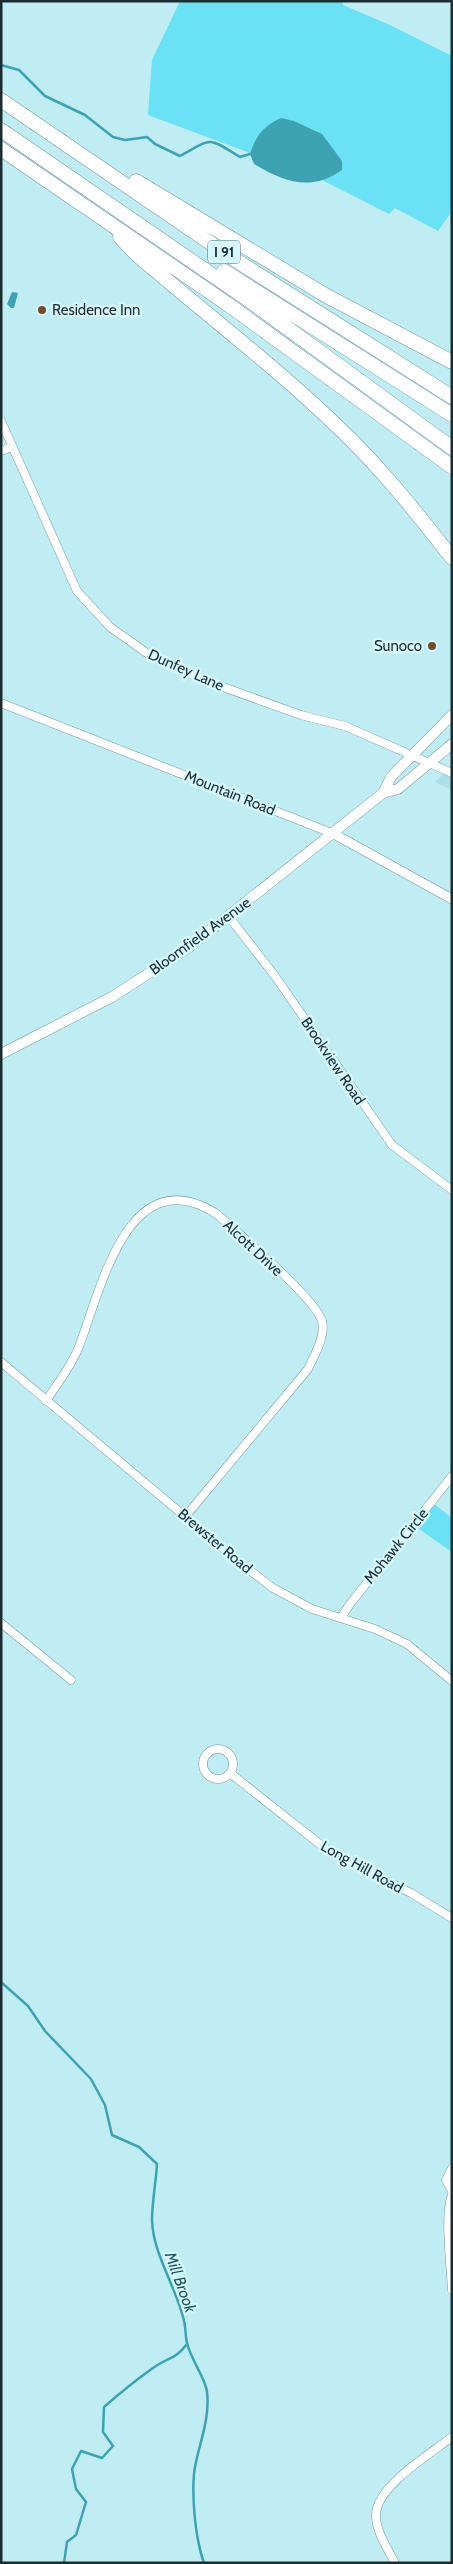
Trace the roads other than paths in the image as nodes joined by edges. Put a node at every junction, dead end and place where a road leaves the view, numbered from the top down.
1 (1, 100) edge
2 (1, 119) edge
3 (1, 130) edge
4 (1, 149) edge
5 (102, 168) junction
6 (109, 222) junction
7 (452, 362) edge
8 (452, 397) edge
9 (452, 416) edge
10 (1, 422) edge
11 (12, 447) junction
12 (452, 448) edge
13 (1, 451) edge
14 (452, 467) edge
15 (452, 558) edge
16 (1, 703) edge
17 (452, 715) edge
18 (452, 744) edge
19 (411, 757) junction
20 (429, 764) junction
21 (452, 774) edge
22 (383, 793) junction
23 (334, 834) junction
24 (452, 900) edge
25 (229, 917) junction
26 (1, 1054) edge
27 (452, 1190) edge
28 (1, 1362) edge
29 (46, 1401) junction
30 (452, 1476) edge
31 (185, 1517) junction
32 (341, 1618) junction
33 (1, 1623) edge
34 (71, 1680) dead end
35 (452, 1681) edge
36 (230, 1772) junction
37 (452, 1918) edge
38 (452, 2168) edge
39 (452, 2191) edge
40 (452, 2195) edge
41 (451, 2251) edge
42 (452, 2290) edge
43 (452, 2437) edge
44 (395, 2563) edge

1 - 5 highway, I 91
2 - 9 highway
3 - 12 highway
4 - 6 highway, I 91
5 - 7 highway
5 - 8 highway, I 91
6 - 14 highway, I 91
6 - 15 highway
10 - 11 street, Dunfey Lane
11 - 13 street
11 - 19 street, Dunfey Lane
16 - 23 street, Mountain Road
17 - 19 main road, Bloomfield Avenue
18 - 20 main road, Bloomfield Avenue
19 - 20 street, Dunfey Lane
19 - 22 main road, Bloomfield Avenue
20 - 21 street, Dunfey Lane
20 - 22 main road, Bloomfield Avenue
22 - 23 main road, Bloomfield Avenue
23 - 24 street, Mountain Road
23 - 25 main road, Bloomfield Avenue
25 - 26 main road, Bloomfield Avenue
25 - 27 street, Brookview Road
28 - 29 street, Brewster Road
29 - 31 street, Brewster Road
29 - 31 street, Alcott Drive
30 - 32 street, Mohawk Circle
31 - 32 street, Brewster Road
32 - 35 street, Brewster Road
33 - 34 street
36 - 36 street
36 - 37 street, Long Hill Road
38 - 39 street
40 - 41 street
41 - 42 street
43 - 44 street

